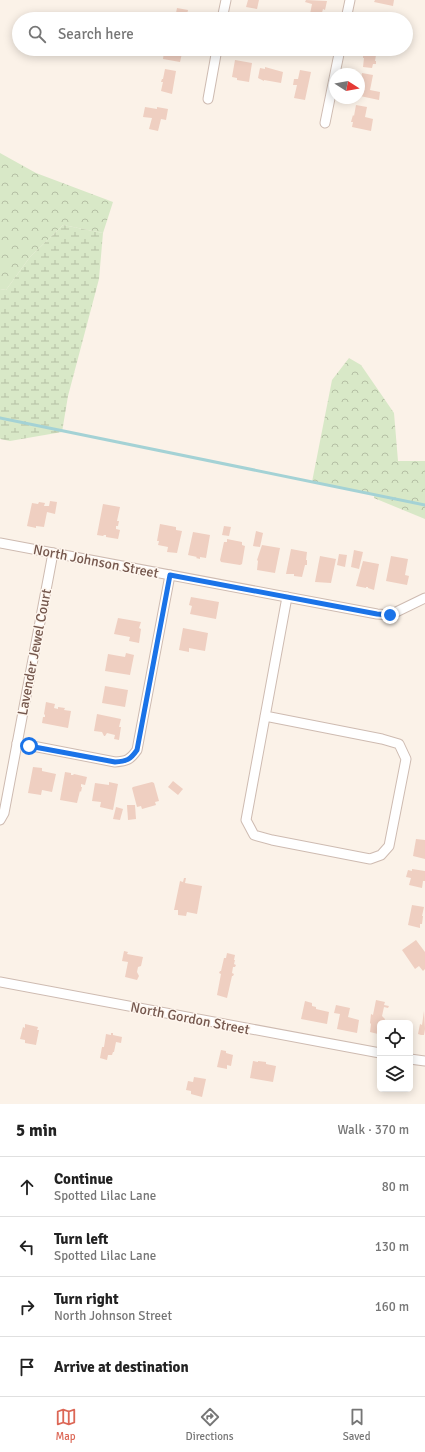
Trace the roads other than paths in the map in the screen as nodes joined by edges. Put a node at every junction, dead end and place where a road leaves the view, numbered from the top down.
1 (226, 0) edge
2 (350, 0) edge
3 (223, 12) edge
4 (347, 12) edge
5 (216, 56) edge
6 (339, 56) edge
7 (208, 99) dead end
8 (325, 123) dead end
9 (0, 543) edge
10 (53, 553) junction
11 (170, 575) junction
12 (287, 597) junction
13 (425, 598) edge
14 (265, 716) junction
15 (17, 743) junction
16 (0, 820) edge
17 (0, 982) edge
18 (377, 1052) edge
19 (413, 1060) edge
20 (425, 1062) edge

1 - 3 street
2 - 4 street
5 - 7 street
6 - 8 street
9 - 10 street, North Johnson Street
10 - 11 street, North Johnson Street
10 - 15 street, Lavender Jewel Court
11 - 12 street, North Johnson Street
11 - 15 street
12 - 13 street, North Johnson Street
12 - 14 street
14 - 14 street
15 - 16 street, Lavender Jewel Court
17 - 18 street, North Gordon Street
19 - 20 street

